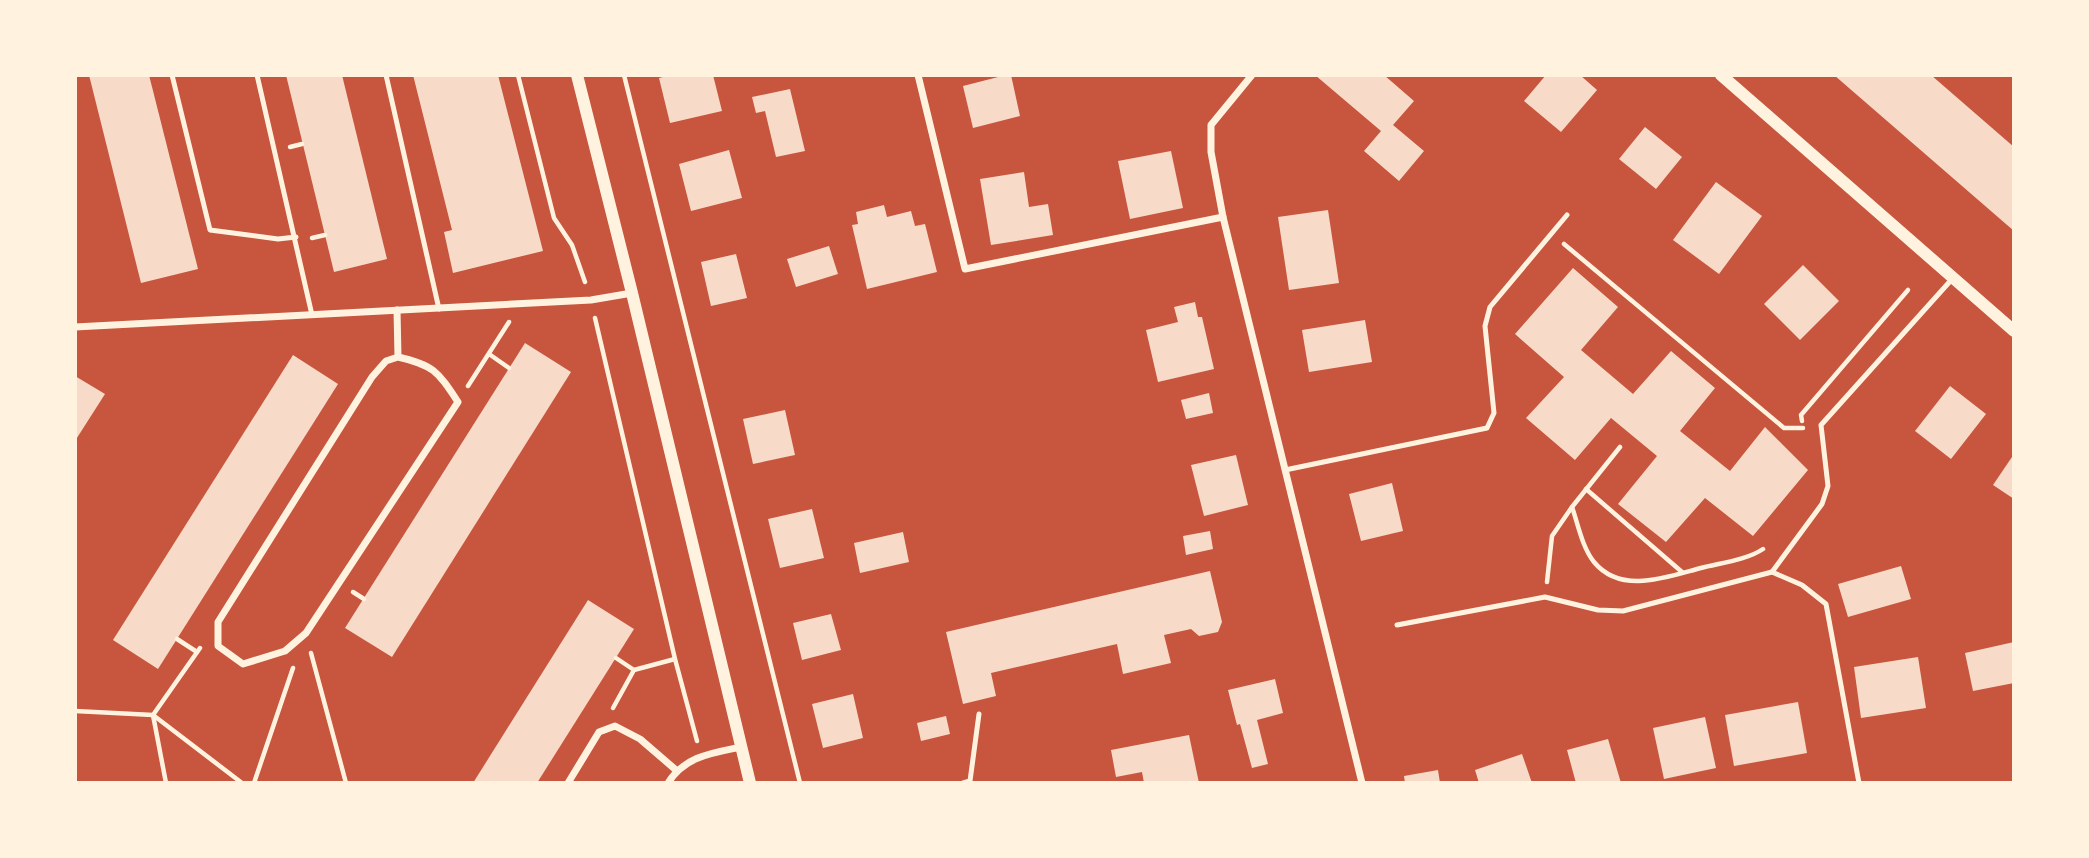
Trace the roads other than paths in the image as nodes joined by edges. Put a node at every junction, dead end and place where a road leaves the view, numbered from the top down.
1 (172, 75) edge
2 (257, 75) edge
3 (386, 75) edge
4 (577, 75) edge
5 (918, 75) edge
6 (1252, 75) edge
7 (1721, 75) edge
8 (1567, 215) dead end
9 (1223, 217) junction
10 (296, 237) junction
11 (1953, 278) junction
12 (632, 293) junction
13 (439, 309) junction
14 (397, 310) junction
15 (312, 316) junction
16 (75, 327) edge
17 (2014, 331) edge
18 (398, 357) junction
19 (1284, 470) junction
20 (1772, 572) junction
21 (1397, 625) dead end
22 (979, 714) dead end
23 (741, 747) junction
24 (676, 770) junction
25 (568, 783) edge
26 (668, 783) edge
27 (750, 783) edge
28 (963, 783) edge
29 (1362, 783) edge
30 (1859, 783) edge

1 - 10 lane
2 - 10 lane
3 - 13 lane
4 - 12 street
5 - 9 street
6 - 9 street
7 - 11 street
8 - 19 lane
9 - 19 street
10 - 15 lane
11 - 17 street
11 - 20 lane
12 - 13 street
12 - 23 street
13 - 14 street
14 - 15 street
14 - 18 street
15 - 16 street
18 - 18 street
19 - 29 street
20 - 21 lane
20 - 30 lane
22 - 28 lane
23 - 24 street
23 - 27 street
24 - 25 street
24 - 26 street

